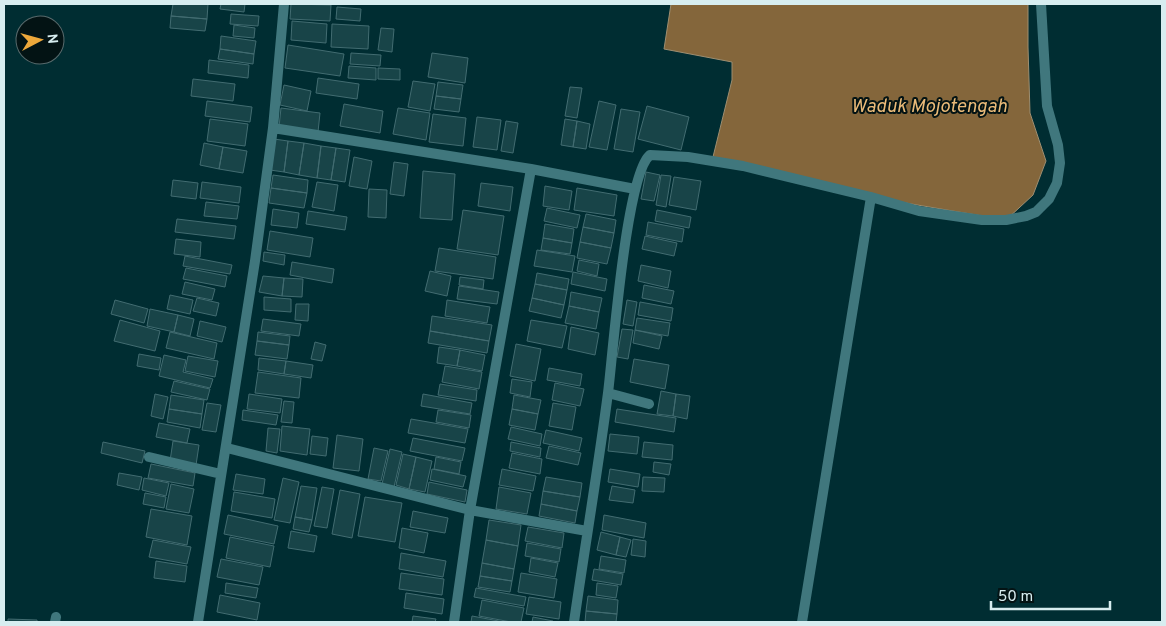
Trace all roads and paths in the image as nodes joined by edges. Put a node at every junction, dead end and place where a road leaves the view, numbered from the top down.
1 (284, 4) edge
2 (1041, 4) edge
3 (273, 128) junction
4 (531, 169) junction
5 (635, 189) junction
6 (871, 196) junction
7 (608, 393) junction
8 (649, 404) dead end
9 (227, 448) junction
10 (149, 457) dead end
11 (221, 474) junction
12 (470, 510) junction
13 (587, 531) junction
14 (198, 622) edge
15 (454, 622) edge
16 (574, 622) edge
17 (802, 622) edge

1 - 3 street
2 - 6 street
3 - 4 street
3 - 9 street
4 - 5 street
4 - 12 street
5 - 6 street
5 - 7 street
6 - 17 street
7 - 8 street
7 - 13 street
9 - 11 street
9 - 12 street
10 - 11 street
11 - 14 street
12 - 13 street
12 - 15 street
13 - 16 street

